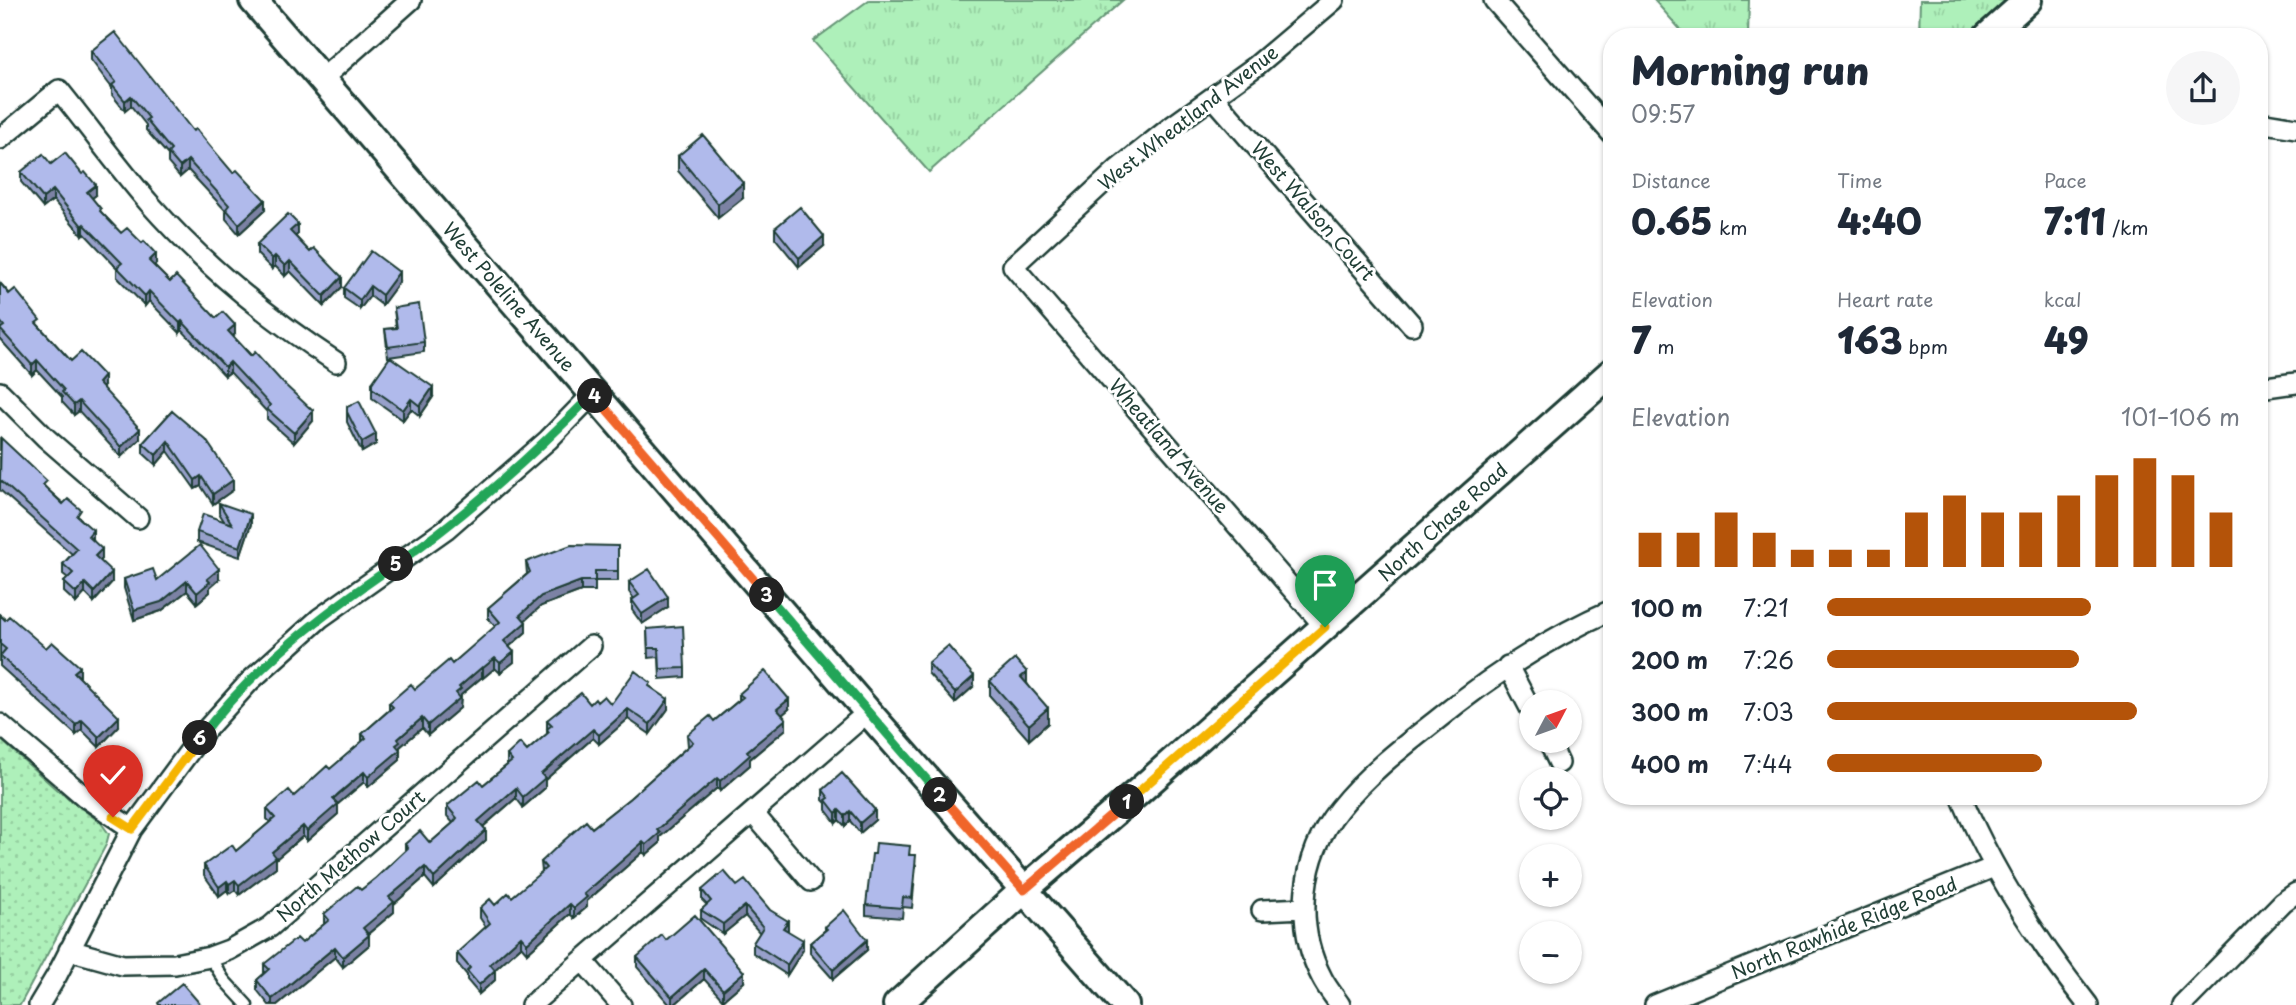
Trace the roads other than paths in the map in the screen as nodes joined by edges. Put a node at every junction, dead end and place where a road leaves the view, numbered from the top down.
1 (253, 0) edge
2 (411, 0) edge
3 (1334, 0) edge
4 (1494, 0) edge
5 (2028, 0) edge
6 (1997, 28) edge
7 (321, 79) junction
8 (1213, 97) junction
9 (2268, 123) edge
10 (1603, 124) edge
11 (2296, 128) edge
12 (0, 139) edge
13 (1013, 266) joint
14 (1412, 325) dead end
15 (336, 362) dead end
16 (1603, 380) edge
17 (2296, 383) edge
18 (2268, 387) edge
19 (0, 392) edge
20 (593, 394) junction
21 (138, 518) dead end
22 (1603, 614) edge
23 (1325, 627) junction
24 (591, 646) dead end
25 (1508, 666) junction
26 (1521, 690) edge
27 (868, 712) junction
28 (0, 724) edge
29 (1554, 753) edge
30 (1559, 763) dead end
31 (1965, 805) edge
32 (753, 813) junction
33 (132, 829) junction
34 (1994, 867) junction
35 (811, 881) dead end
36 (1024, 890) junction
37 (2296, 893) edge
38 (1304, 908) junction
39 (1262, 910) dead end
40 (69, 950) junction
41 (210, 957) junction
42 (583, 961) junction
43 (38, 1005) edge
44 (247, 1005) edge
45 (531, 1005) edge
46 (621, 1005) edge
47 (897, 1005) edge
48 (1125, 1005) edge
49 (1340, 1005) edge
50 (1655, 1005) edge
51 (2088, 1005) edge
52 (2182, 1005) edge

1 - 7 street, West Poleline Avenue
2 - 7 street
3 - 8 street, West Wheatland Avenue
4 - 10 street
5 - 6 street
7 - 20 street, West Poleline Avenue
8 - 13 street, West Wheatland Avenue
8 - 14 street, West Walson Court
9 - 11 street
12 - 15 street
13 - 23 street, Wheatland Avenue
16 - 23 street, North Chase Road
17 - 18 street
19 - 21 street
20 - 27 street, West Poleline Avenue
20 - 33 street
22 - 25 street
23 - 36 street, North Chase Road
24 - 41 street, North Methow Court
25 - 26 street
25 - 38 street
27 - 32 street
27 - 36 street, West Poleline Avenue
28 - 33 street
29 - 30 street
31 - 34 street
32 - 35 street
32 - 42 street
33 - 40 street
34 - 50 street, North Rawhide Ridge Road
34 - 51 street
36 - 47 street, North Chase Road
36 - 48 street, West Poleline Avenue
37 - 52 street
38 - 39 street
38 - 49 street
40 - 41 street, North Methow Court
40 - 43 street
41 - 44 lane
42 - 45 street
42 - 46 street

